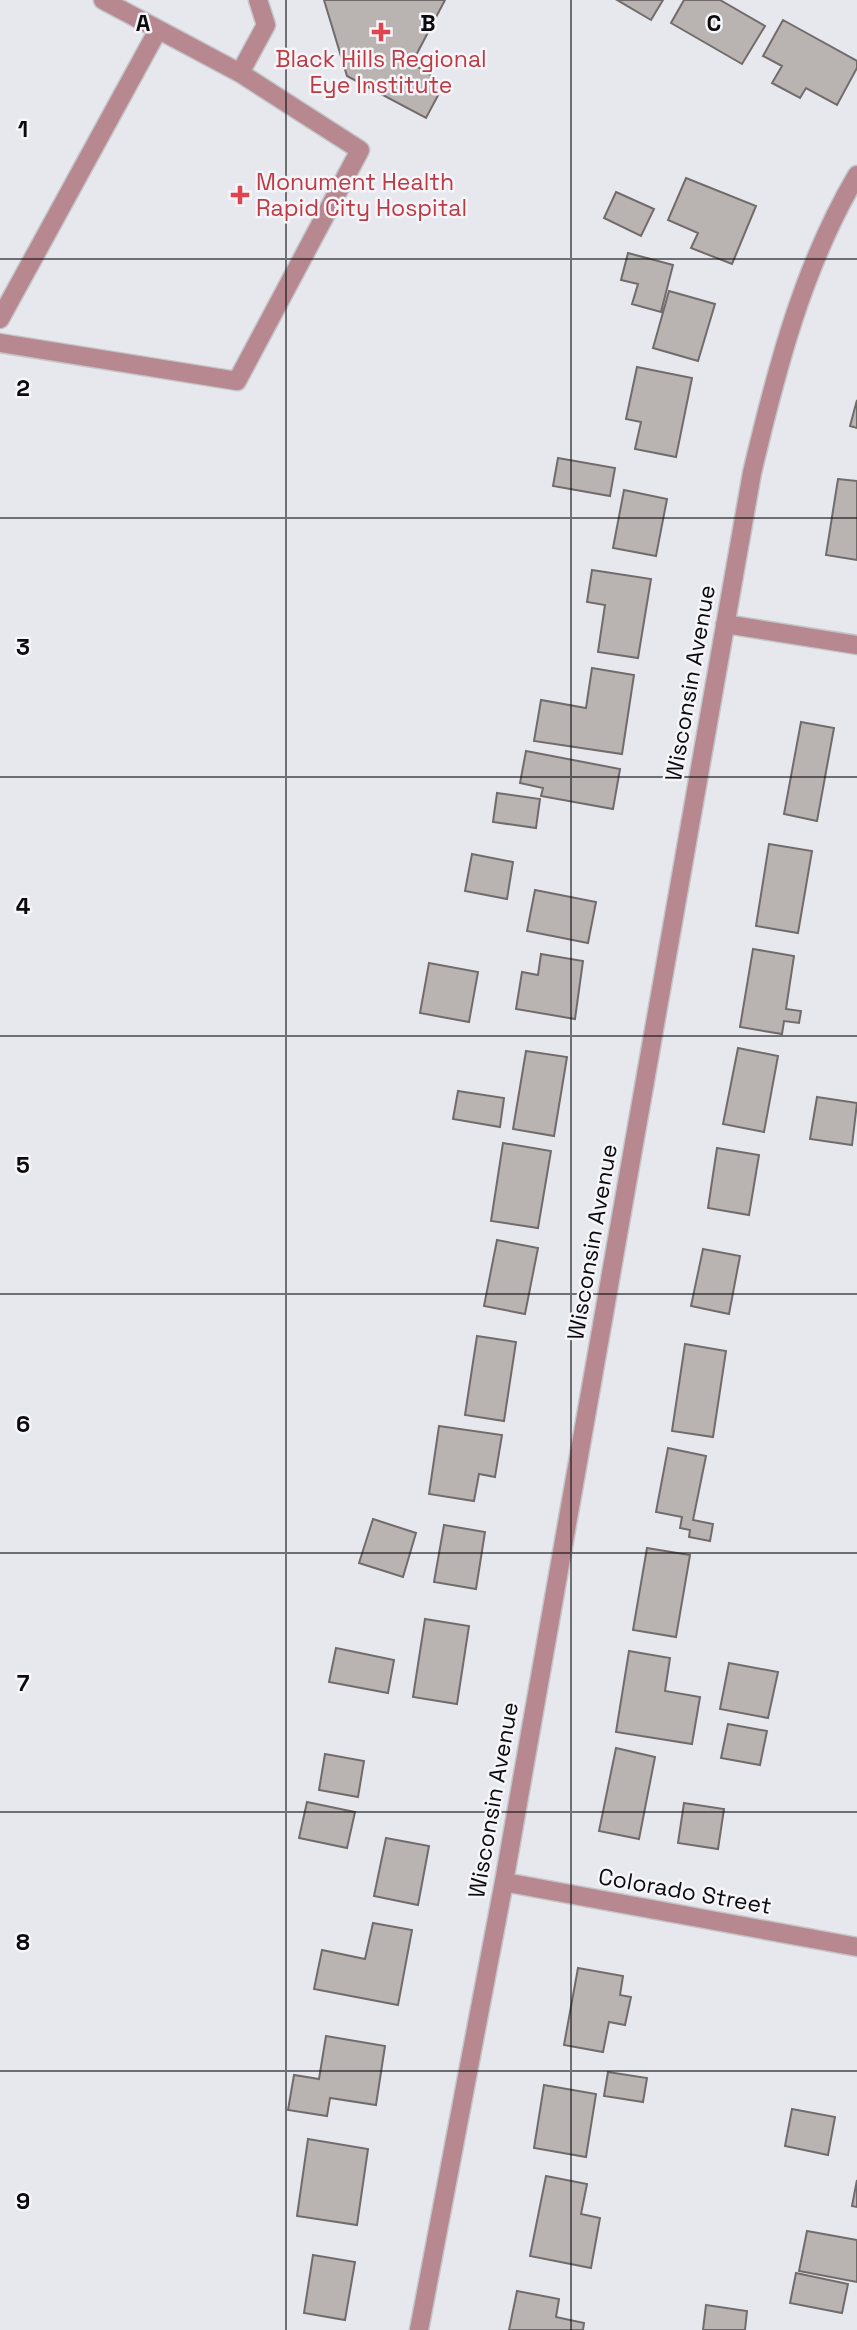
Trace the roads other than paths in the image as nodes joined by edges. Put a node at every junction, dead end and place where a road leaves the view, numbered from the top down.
1 (103, 0) edge
2 (258, 0) edge
3 (158, 30) junction
4 (240, 73) junction
5 (857, 175) edge
6 (0, 319) edge
7 (0, 343) edge
8 (725, 624) junction
9 (857, 645) edge
10 (504, 1882) junction
11 (857, 1947) edge
12 (419, 2330) edge

1 - 3 street
2 - 4 street
3 - 4 street
3 - 6 street
4 - 7 street
5 - 8 street, Wisconsin Avenue
8 - 9 street
8 - 10 street, Wisconsin Avenue
10 - 11 street, Colorado Street
10 - 12 street, Wisconsin Avenue

